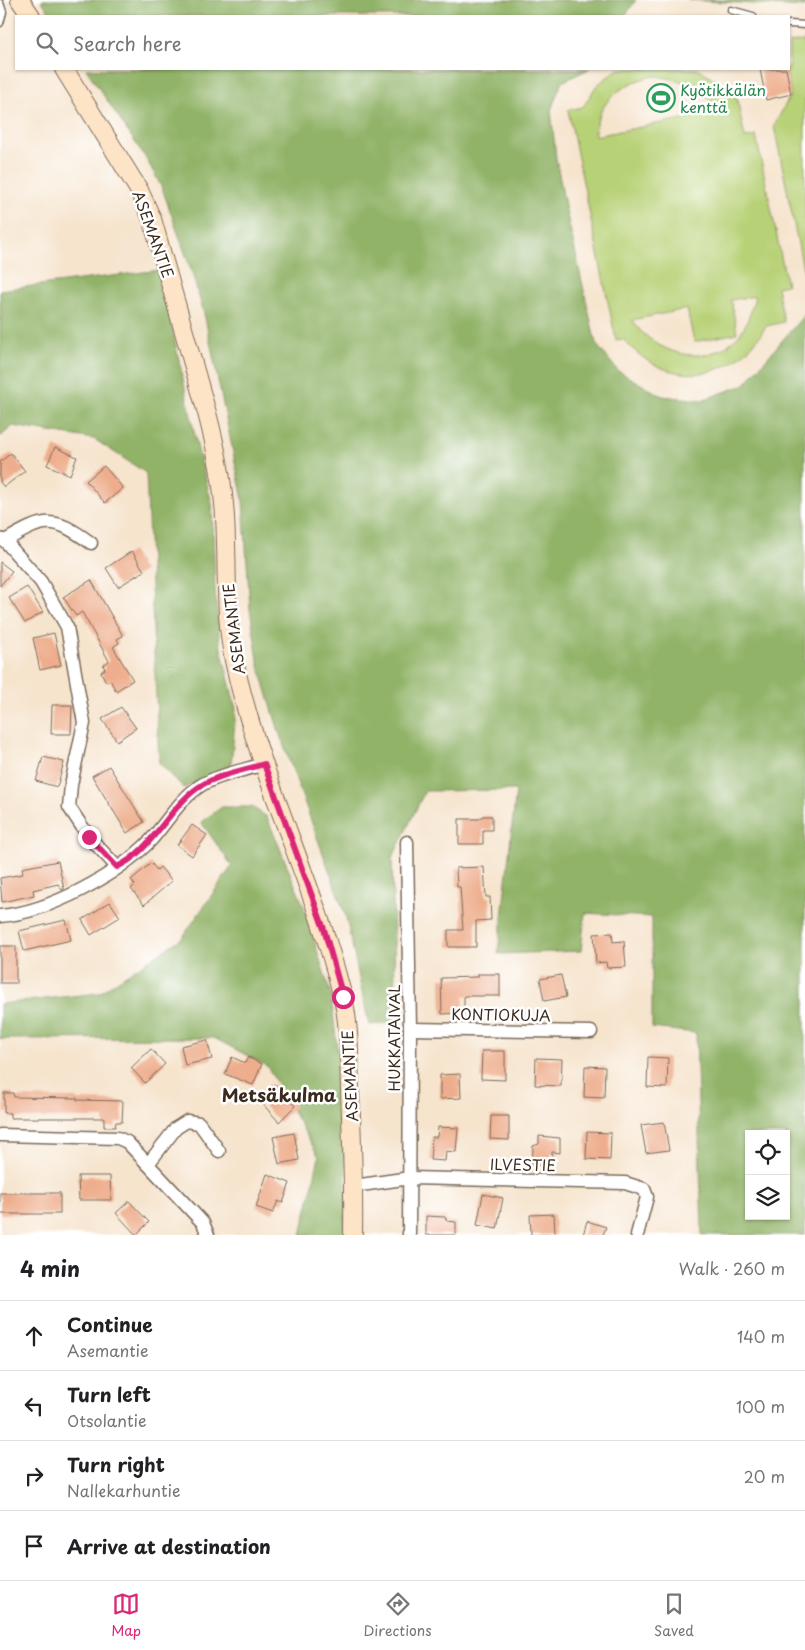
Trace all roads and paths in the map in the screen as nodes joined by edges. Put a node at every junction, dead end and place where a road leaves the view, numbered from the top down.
1 (20, 0) edge
2 (0, 3) edge
3 (731, 10) dead end
4 (30, 15) edge
5 (749, 15) edge
6 (0, 23) edge
7 (790, 24) edge
8 (805, 25) edge
9 (65, 70) edge
10 (3, 540) edge
11 (91, 543) dead end
12 (264, 764) junction
13 (407, 842) dead end
14 (117, 867) junction
15 (0, 916) edge
16 (410, 1029) junction
17 (591, 1032) dead end
18 (0, 1135) edge
19 (219, 1150) dead end
20 (148, 1164) junction
21 (410, 1178) junction
22 (354, 1186) junction
23 (208, 1235) edge
24 (352, 1235) edge
25 (409, 1235) edge
26 (637, 1235) edge

1 - 4 main road
2 - 6 lane
3 - 5 lane
7 - 8 lane
9 - 12 main road, ASEMANTIE
10 - 11 street
10 - 14 street
12 - 14 street
12 - 22 main road, ASEMANTIE
13 - 16 street, HUKKATAIVAL
14 - 15 street
16 - 17 street, KONTIOKUJA
16 - 21 street, HUKKATAIVAL
18 - 20 street
19 - 20 street
20 - 23 street
21 - 22 street, ILVESTIE
21 - 25 street, HUKKATAIVAL
21 - 26 street, ILVESTIE
22 - 24 main road, ASEMANTIE

